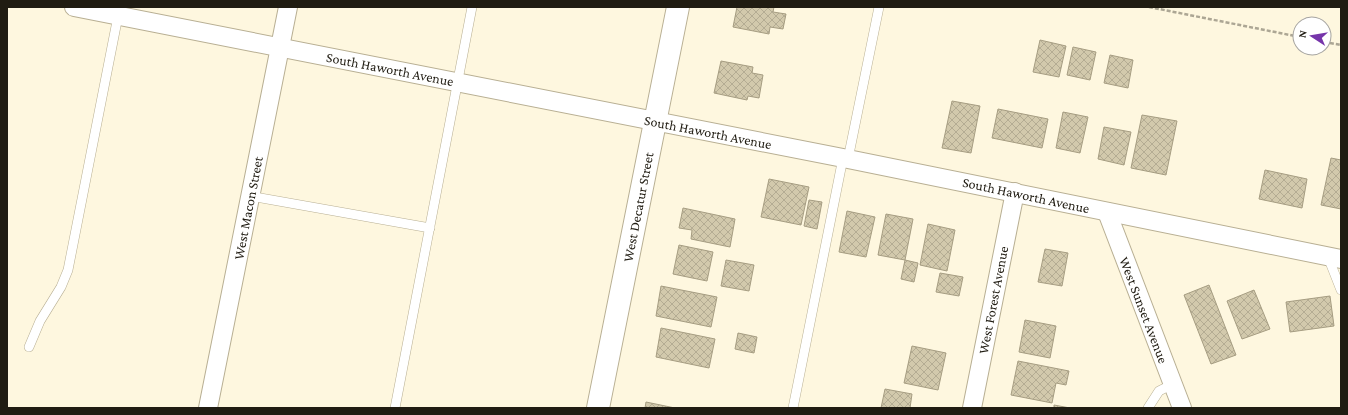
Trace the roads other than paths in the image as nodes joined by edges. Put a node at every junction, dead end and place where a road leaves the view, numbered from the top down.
1 (74, 7) edge
2 (288, 7) edge
3 (472, 7) edge
4 (678, 7) edge
5 (879, 7) edge
6 (118, 16) junction
7 (280, 47) junction
8 (457, 82) junction
9 (655, 121) junction
10 (846, 158) junction
11 (1015, 192) junction
12 (250, 196) junction
13 (1107, 212) junction
14 (430, 228) junction
15 (1335, 258) edge
16 (1341, 290) edge
17 (29, 347) dead end
18 (1173, 384) junction
19 (208, 408) edge
20 (395, 408) edge
21 (598, 408) edge
22 (793, 408) edge
23 (972, 408) edge
24 (1148, 408) edge
25 (1182, 408) edge

1 - 6 street, South Haworth Avenue
2 - 7 street, West Macon Street
3 - 8 lane
4 - 9 street, West Decatur Street
5 - 10 lane
6 - 7 street, South Haworth Avenue
6 - 17 lane
7 - 8 street, South Haworth Avenue
7 - 12 street, West Macon Street
8 - 9 street, South Haworth Avenue
8 - 14 lane
9 - 10 street, South Haworth Avenue
9 - 21 street, West Decatur Street
10 - 11 street, South Haworth Avenue
10 - 22 lane
11 - 13 street, South Haworth Avenue
11 - 23 street, West Forest Avenue
12 - 14 lane
12 - 19 street, West Macon Street
13 - 15 street, South Haworth Avenue
13 - 18 street, West Sunset Avenue
14 - 20 lane
15 - 16 lane
18 - 24 lane
18 - 25 street, West Sunset Avenue

